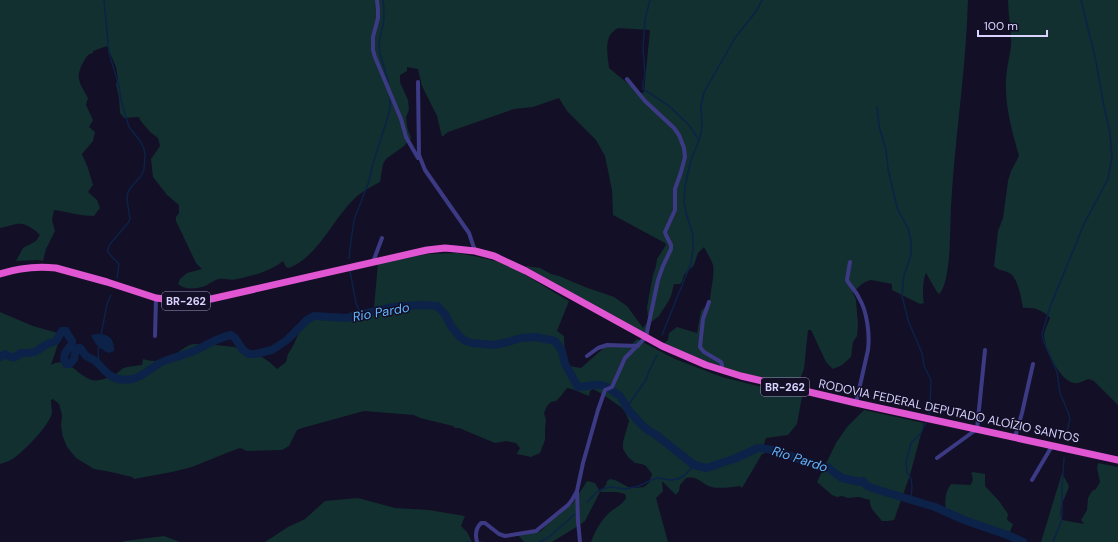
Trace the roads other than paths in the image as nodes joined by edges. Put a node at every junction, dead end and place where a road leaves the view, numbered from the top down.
1 (376, 0) edge
2 (627, 79) dead end
3 (418, 82) dead end
4 (422, 163) junction
5 (382, 238) dead end
6 (475, 251) junction
7 (373, 262) junction
8 (850, 262) dead end
9 (0, 274) edge
10 (156, 298) junction
11 (708, 302) dead end
12 (156, 336) dead end
13 (646, 338) junction
14 (638, 346) junction
15 (985, 350) dead end
16 (587, 356) dead end
17 (1033, 364) dead end
18 (722, 370) junction
19 (856, 403) junction
20 (977, 429) junction
21 (1015, 437) junction
22 (1052, 445) junction
23 (937, 458) dead end
24 (1118, 460) edge
25 (1032, 480) dead end
26 (577, 491) junction
27 (477, 542) edge
28 (580, 542) edge

1 - 4 street
2 - 13 street
3 - 4 street
4 - 6 street
5 - 7 street
6 - 7 highway, RODOVIA FEDERAL DEPUTADO ALOÍZIO SANTOS / BR-262
6 - 13 highway, RODOVIA FEDERAL DEPUTADO ALOÍZIO SANTOS / BR-262
7 - 10 highway, RODOVIA FEDERAL DEPUTADO ALOÍZIO SANTOS / BR-262
8 - 19 street
9 - 10 highway, RODOVIA FEDERAL DEPUTADO ALOÍZIO SANTOS / BR-262
10 - 12 street
11 - 18 street
13 - 14 street
13 - 18 highway, RODOVIA FEDERAL DEPUTADO ALOÍZIO SANTOS / BR-262
14 - 16 street
14 - 26 street
15 - 20 street
17 - 21 street
18 - 19 highway, RODOVIA FEDERAL DEPUTADO ALOÍZIO SANTOS / BR-262
19 - 20 highway, RODOVIA FEDERAL DEPUTADO ALOÍZIO SANTOS / BR-262
20 - 21 highway, RODOVIA FEDERAL DEPUTADO ALOÍZIO SANTOS / BR-262
20 - 23 street
21 - 22 highway, RODOVIA FEDERAL DEPUTADO ALOÍZIO SANTOS / BR-262
22 - 24 highway, RODOVIA FEDERAL DEPUTADO ALOÍZIO SANTOS / BR-262
22 - 25 street
26 - 27 street
26 - 28 street

